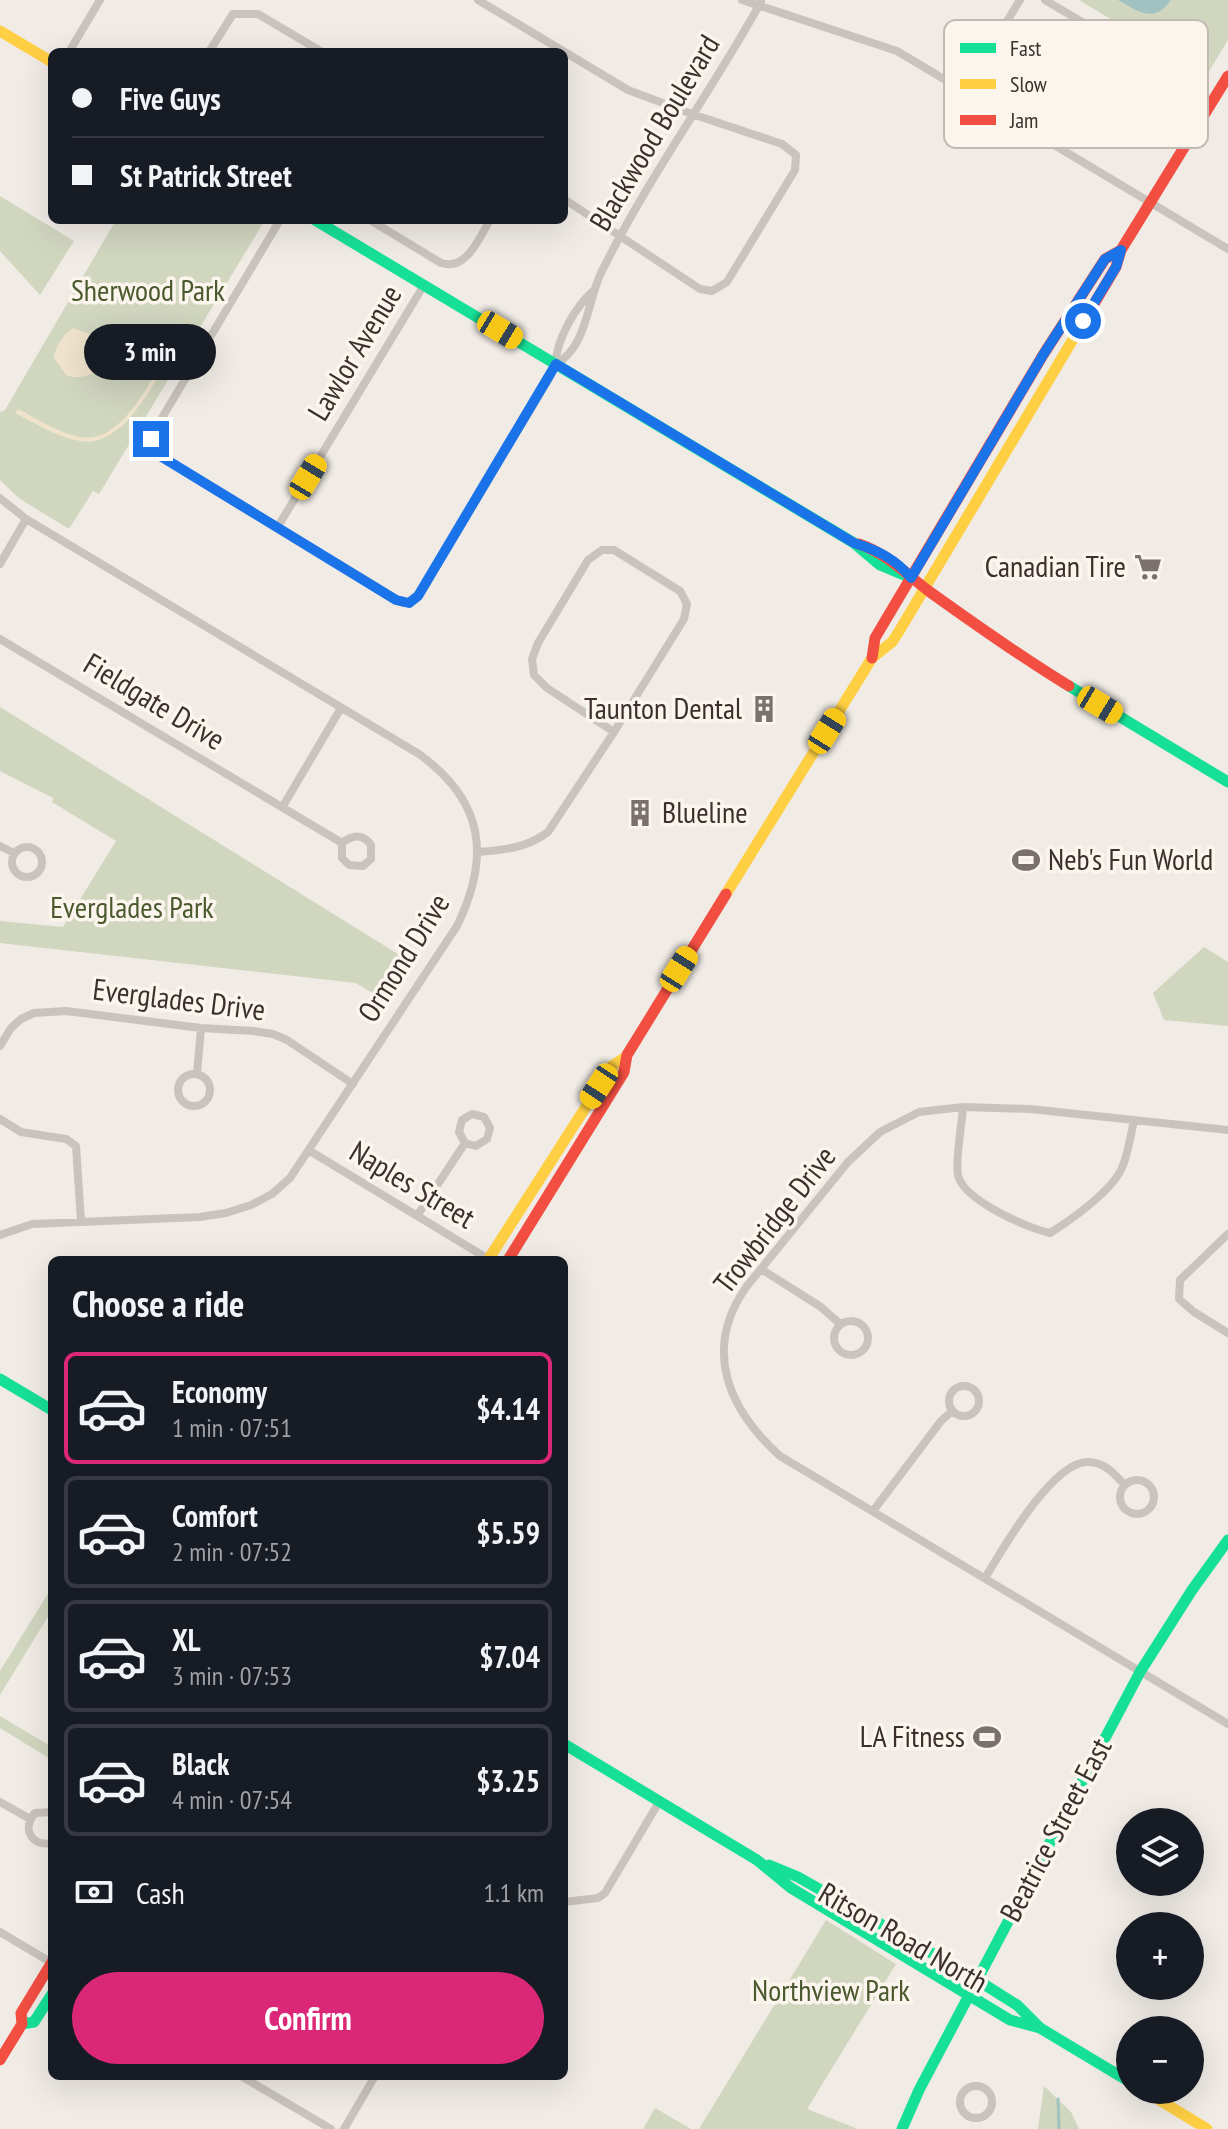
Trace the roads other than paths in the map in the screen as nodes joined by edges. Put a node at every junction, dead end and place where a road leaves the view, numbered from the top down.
1 (100, 0) edge
2 (478, 0) edge
3 (742, 0) edge
4 (1020, 0) edge
5 (1045, 0) edge
6 (761, 2) edge
7 (1008, 20) edge
8 (1079, 20) edge
9 (0, 31) edge
10 (71, 48) edge
11 (212, 48) edge
12 (315, 48) edge
13 (558, 48) edge
14 (568, 54) edge
15 (48, 60) edge
16 (1228, 76) edge
17 (944, 80) edge
18 (1208, 109) edge
19 (692, 114) junction
20 (1059, 148) edge
21 (1184, 148) edge
22 (568, 202) edge
23 (1150, 203) junction
24 (278, 224) edge
25 (322, 224) edge
26 (377, 224) edge
27 (488, 224) edge
28 (619, 236) junction
29 (1228, 249) edge
30 (1121, 250) junction
31 (424, 285) junction
32 (556, 364) junction
33 (0, 498) edge
34 (26, 519) junction
35 (277, 528) junction
36 (0, 564) edge
37 (911, 578) junction
38 (925, 588) junction
39 (0, 639) edge
40 (872, 658) junction
41 (341, 708) junction
42 (614, 732) junction
43 (1228, 782) edge
44 (283, 806) junction
45 (342, 843) dead end
46 (0, 846) edge
47 (479, 852) junction
48 (14, 853) dead end
49 (201, 1028) junction
50 (0, 1046) edge
51 (626, 1057) junction
52 (197, 1074) junction
53 (353, 1084) junction
54 (963, 1107) junction
55 (0, 1119) edge
56 (1134, 1121) junction
57 (1228, 1130) edge
58 (465, 1143) dead end
59 (310, 1151) junction
60 (417, 1216) junction
61 (81, 1221) junction
62 (1228, 1234) edge
63 (0, 1235) edge
64 (482, 1256) edge
65 (492, 1256) edge
66 (510, 1256) edge
67 (761, 1269) junction
68 (839, 1323) junction
69 (1228, 1333) edge
70 (0, 1379) edge
71 (48, 1408) edge
72 (952, 1411) dead end
73 (1125, 1485) junction
74 (873, 1511) junction
75 (1228, 1540) edge
76 (985, 1578) junction
77 (1140, 1672) junction
78 (1228, 1724) edge
79 (568, 1746) edge
80 (0, 1802) edge
81 (659, 1802) junction
82 (48, 1812) edge
83 (30, 1819) junction
84 (48, 1843) edge
85 (757, 1860) junction
86 (568, 1902) edge
87 (0, 1932) edge
88 (48, 1961) edge
89 (48, 1969) edge
90 (978, 1980) junction
91 (970, 1995) junction
92 (48, 2000) edge
93 (22, 2024) junction
94 (1040, 2028) junction
95 (0, 2060) edge
96 (1116, 2074) edge
97 (248, 2080) edge
98 (373, 2080) edge
99 (1166, 2104) edge
100 (331, 2129) edge
101 (344, 2129) edge
102 (902, 2129) edge
103 (1207, 2129) edge

1 - 10 street
2 - 13 street
3 - 6 street
4 - 7 street
5 - 8 street
6 - 17 street
6 - 19 street, Blackwood Boulevard
9 - 15 main road
11 - 12 street
14 - 19 street
16 - 18 main road
19 - 28 street, Blackwood Boulevard
19 - 28 street
20 - 23 street
21 - 23 main road
22 - 28 street
23 - 29 street
23 - 30 main road
24 - 35 street
25 - 31 main road
26 - 27 street
28 - 32 street, Blackwood Boulevard
30 - 37 main road
30 - 38 main road
31 - 32 main road
31 - 35 street, Lawlor Avenue
32 - 35 street, Blackwood Boulevard
32 - 37 main road
33 - 34 street, Ormond Drive
34 - 36 street
34 - 41 street, Ormond Drive
37 - 38 main road
37 - 40 main road
38 - 40 main road
38 - 43 main road
39 - 44 street, Fieldgate Drive
40 - 51 main road
41 - 44 street
41 - 47 street, Ormond Drive
42 - 42 street
42 - 47 street
44 - 45 street, Fieldgate Drive
46 - 48 street
47 - 53 street, Ormond Drive
49 - 50 street, Everglades Drive
49 - 52 street
49 - 53 street, Everglades Drive
51 - 65 main road
51 - 66 main road
52 - 52 street
53 - 59 street, Ormond Drive
54 - 56 street, Trowbridge Drive
54 - 56 street
54 - 67 street, Trowbridge Drive
55 - 61 street
56 - 57 street, Trowbridge Drive
58 - 60 street
59 - 60 street, Naples Street
59 - 61 street, Ormond Drive
60 - 64 street, Naples Street
61 - 63 street, Ormond Drive
62 - 69 street
67 - 68 street
67 - 74 street, Trowbridge Drive
68 - 68 street
70 - 71 main road
72 - 74 street
73 - 73 street
73 - 76 street
74 - 76 street, Trowbridge Drive
75 - 77 main road, Beatrice Street East
76 - 77 street, Trowbridge Drive
77 - 78 street, Trowbridge Drive
77 - 90 main road, Beatrice Street East
79 - 81 main road, Ritson Road North
80 - 83 street
81 - 85 main road, Ritson Road North
81 - 86 street
82 - 83 street
83 - 84 street
85 - 90 main road, Ritson Road North
85 - 91 main road, Ritson Road North
87 - 88 street
89 - 93 main road
90 - 91 main road, Beatrice Street East
90 - 94 main road, Ritson Road North
91 - 94 main road, Ritson Road North
91 - 102 main road, Beatrice Street East
92 - 93 main road
93 - 95 main road
94 - 96 main road, Ritson Road North
97 - 100 street
98 - 101 street
99 - 103 main road

